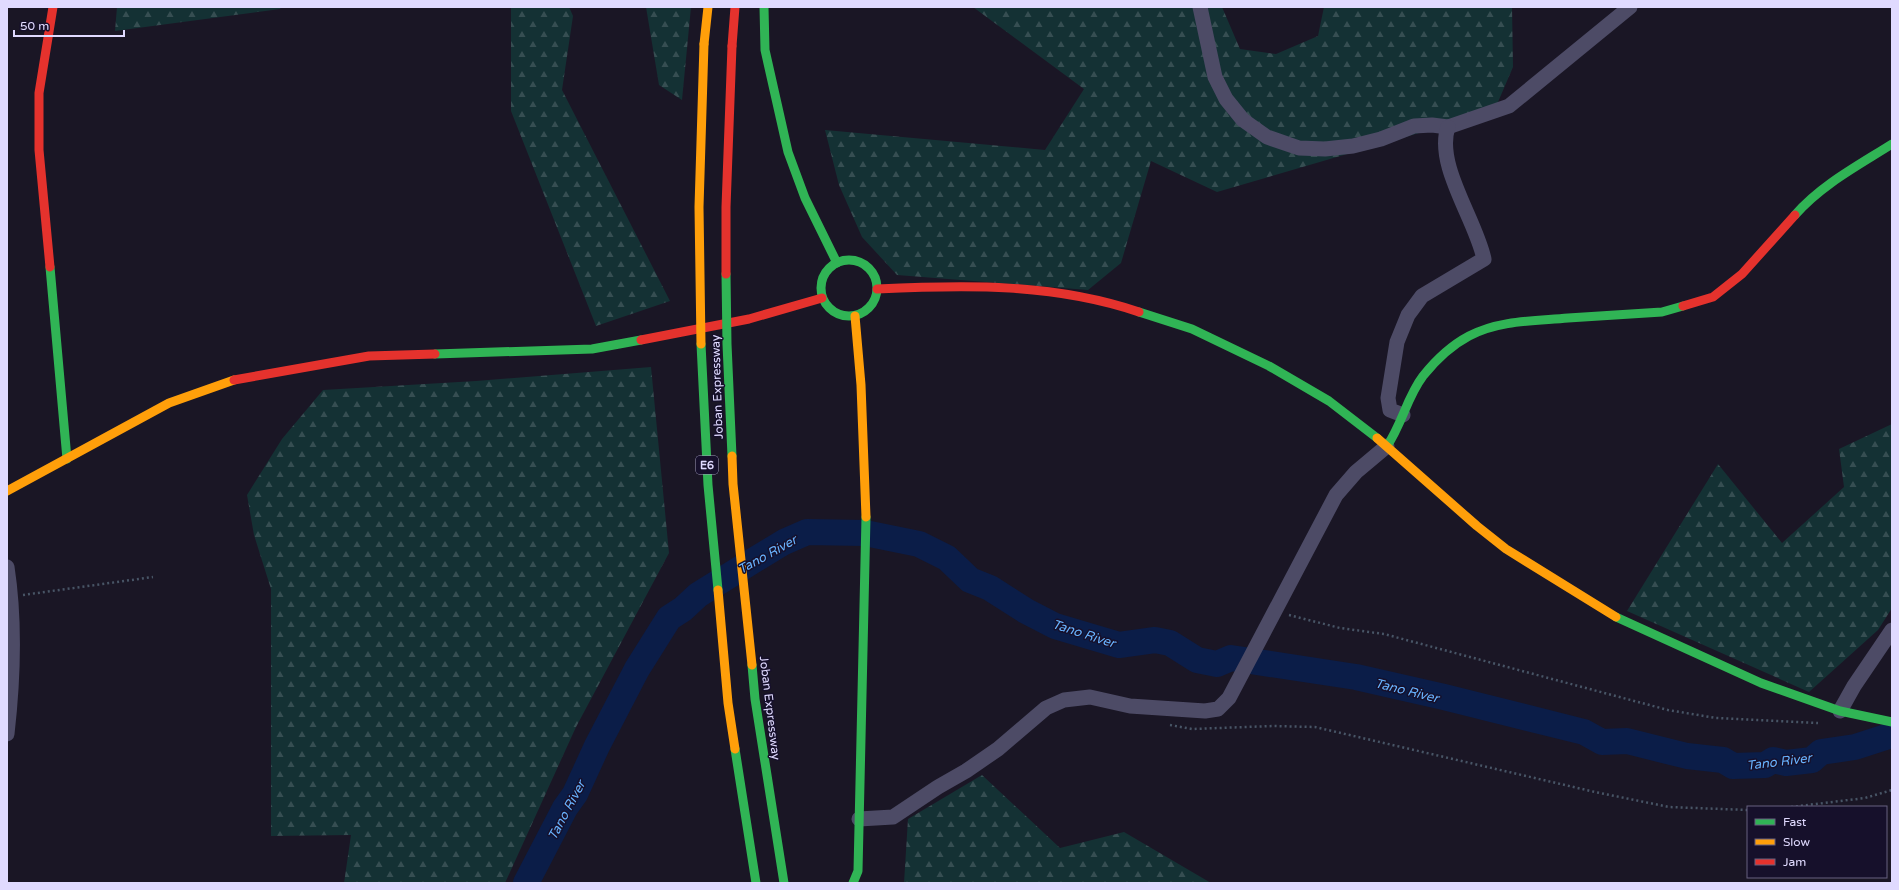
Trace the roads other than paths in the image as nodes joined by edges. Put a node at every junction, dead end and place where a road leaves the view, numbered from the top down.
1 (53, 7) edge
2 (708, 7) edge
3 (735, 7) edge
4 (764, 7) edge
5 (1200, 7) edge
6 (1630, 7) edge
7 (1448, 127) junction
8 (1892, 144) edge
9 (837, 263) junction
10 (877, 289) junction
11 (822, 298) junction
12 (855, 316) junction
13 (1403, 415) junction
14 (1387, 446) junction
15 (67, 459) junction
16 (7, 491) edge
17 (7, 566) edge
18 (1892, 630) edge
19 (1840, 711) junction
20 (1892, 722) edge
21 (7, 734) edge
22 (859, 819) junction
23 (756, 883) edge
24 (784, 883) edge
25 (853, 883) edge

1 - 15 main road
2 - 23 main road, Joban Expressway / E6, bridge
3 - 24 main road, Joban Expressway / E6, bridge
4 - 9 main road
5 - 7 street
6 - 7 street
7 - 13 street
8 - 13 main road
9 - 10 main road
9 - 11 main road
10 - 12 main road
10 - 14 main road
11 - 12 main road
11 - 15 main road
12 - 22 main road
13 - 14 main road
14 - 19 main road
14 - 22 street
15 - 16 main road
17 - 21 street
18 - 19 street
19 - 20 main road
22 - 25 main road

